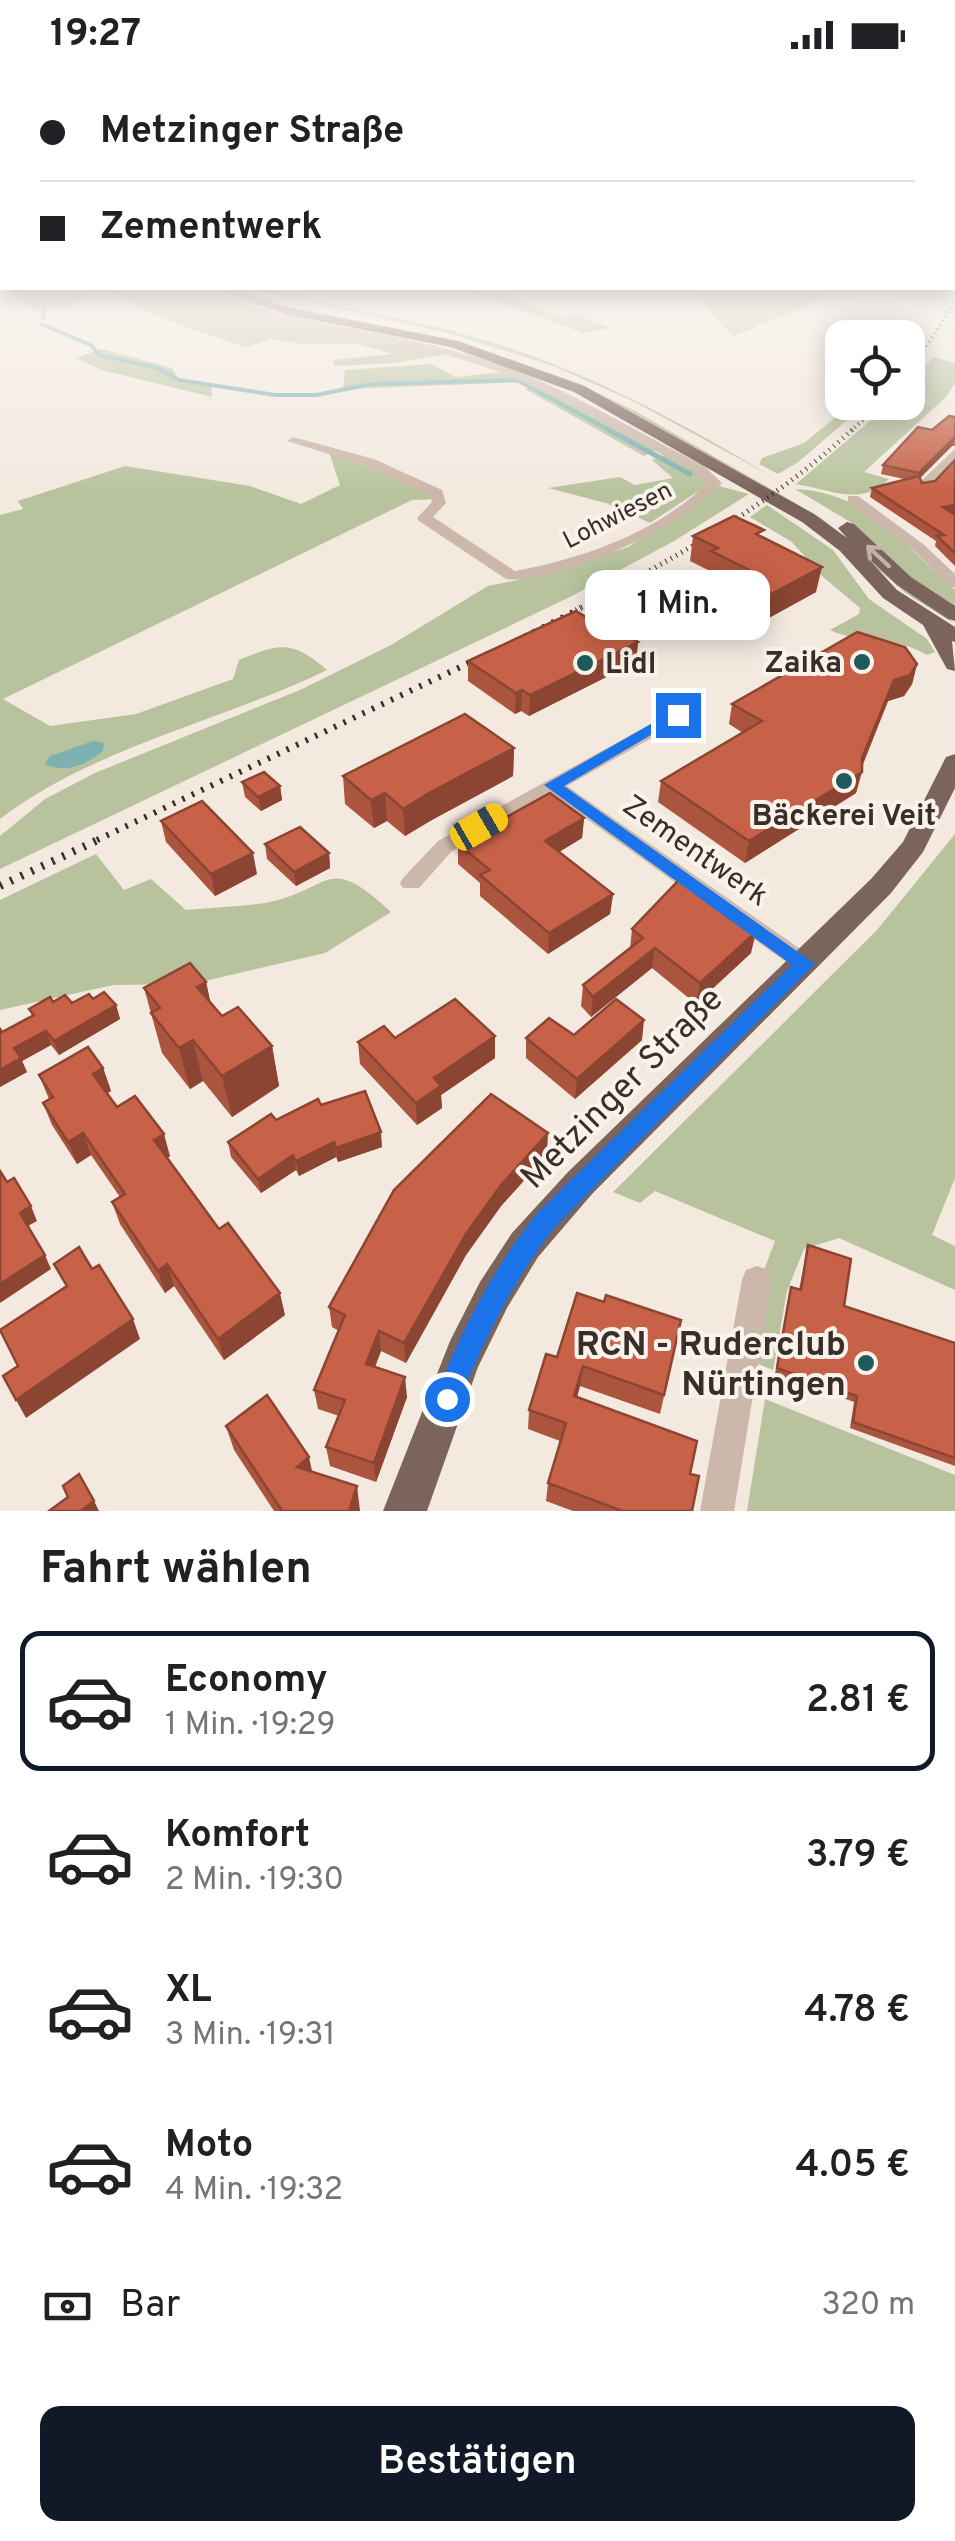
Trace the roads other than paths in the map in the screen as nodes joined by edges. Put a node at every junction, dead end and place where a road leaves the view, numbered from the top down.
1 (463, 357) edge
2 (489, 357) edge
3 (521, 357) edge
4 (293, 441) dead end
5 (955, 453) edge
6 (949, 467) edge
7 (925, 485) edge
8 (853, 499) dead end
9 (955, 582) edge
10 (955, 615) edge
11 (925, 619) junction
12 (955, 636) edge
13 (955, 664) edge
14 (678, 715) dead end
15 (955, 762) edge
16 (552, 785) junction
17 (411, 883) dead end
18 (805, 964) junction
19 (757, 1280) dead end
20 (405, 1511) edge
21 (717, 1511) edge

1 - 4 street, Lohwiesen
2 - 11 main road
10 -> 3 main road
5 - 6 street
6 - 7 street
8 - 9 street
11 - 12 main road
11 - 13 main road
14 - 16 street, Zementwerk
15 - 18 main road, Metzinger Straße
16 - 17 street, Zementwerk
16 - 18 street, Zementwerk
18 - 20 main road, Metzinger Straße
19 - 21 street

